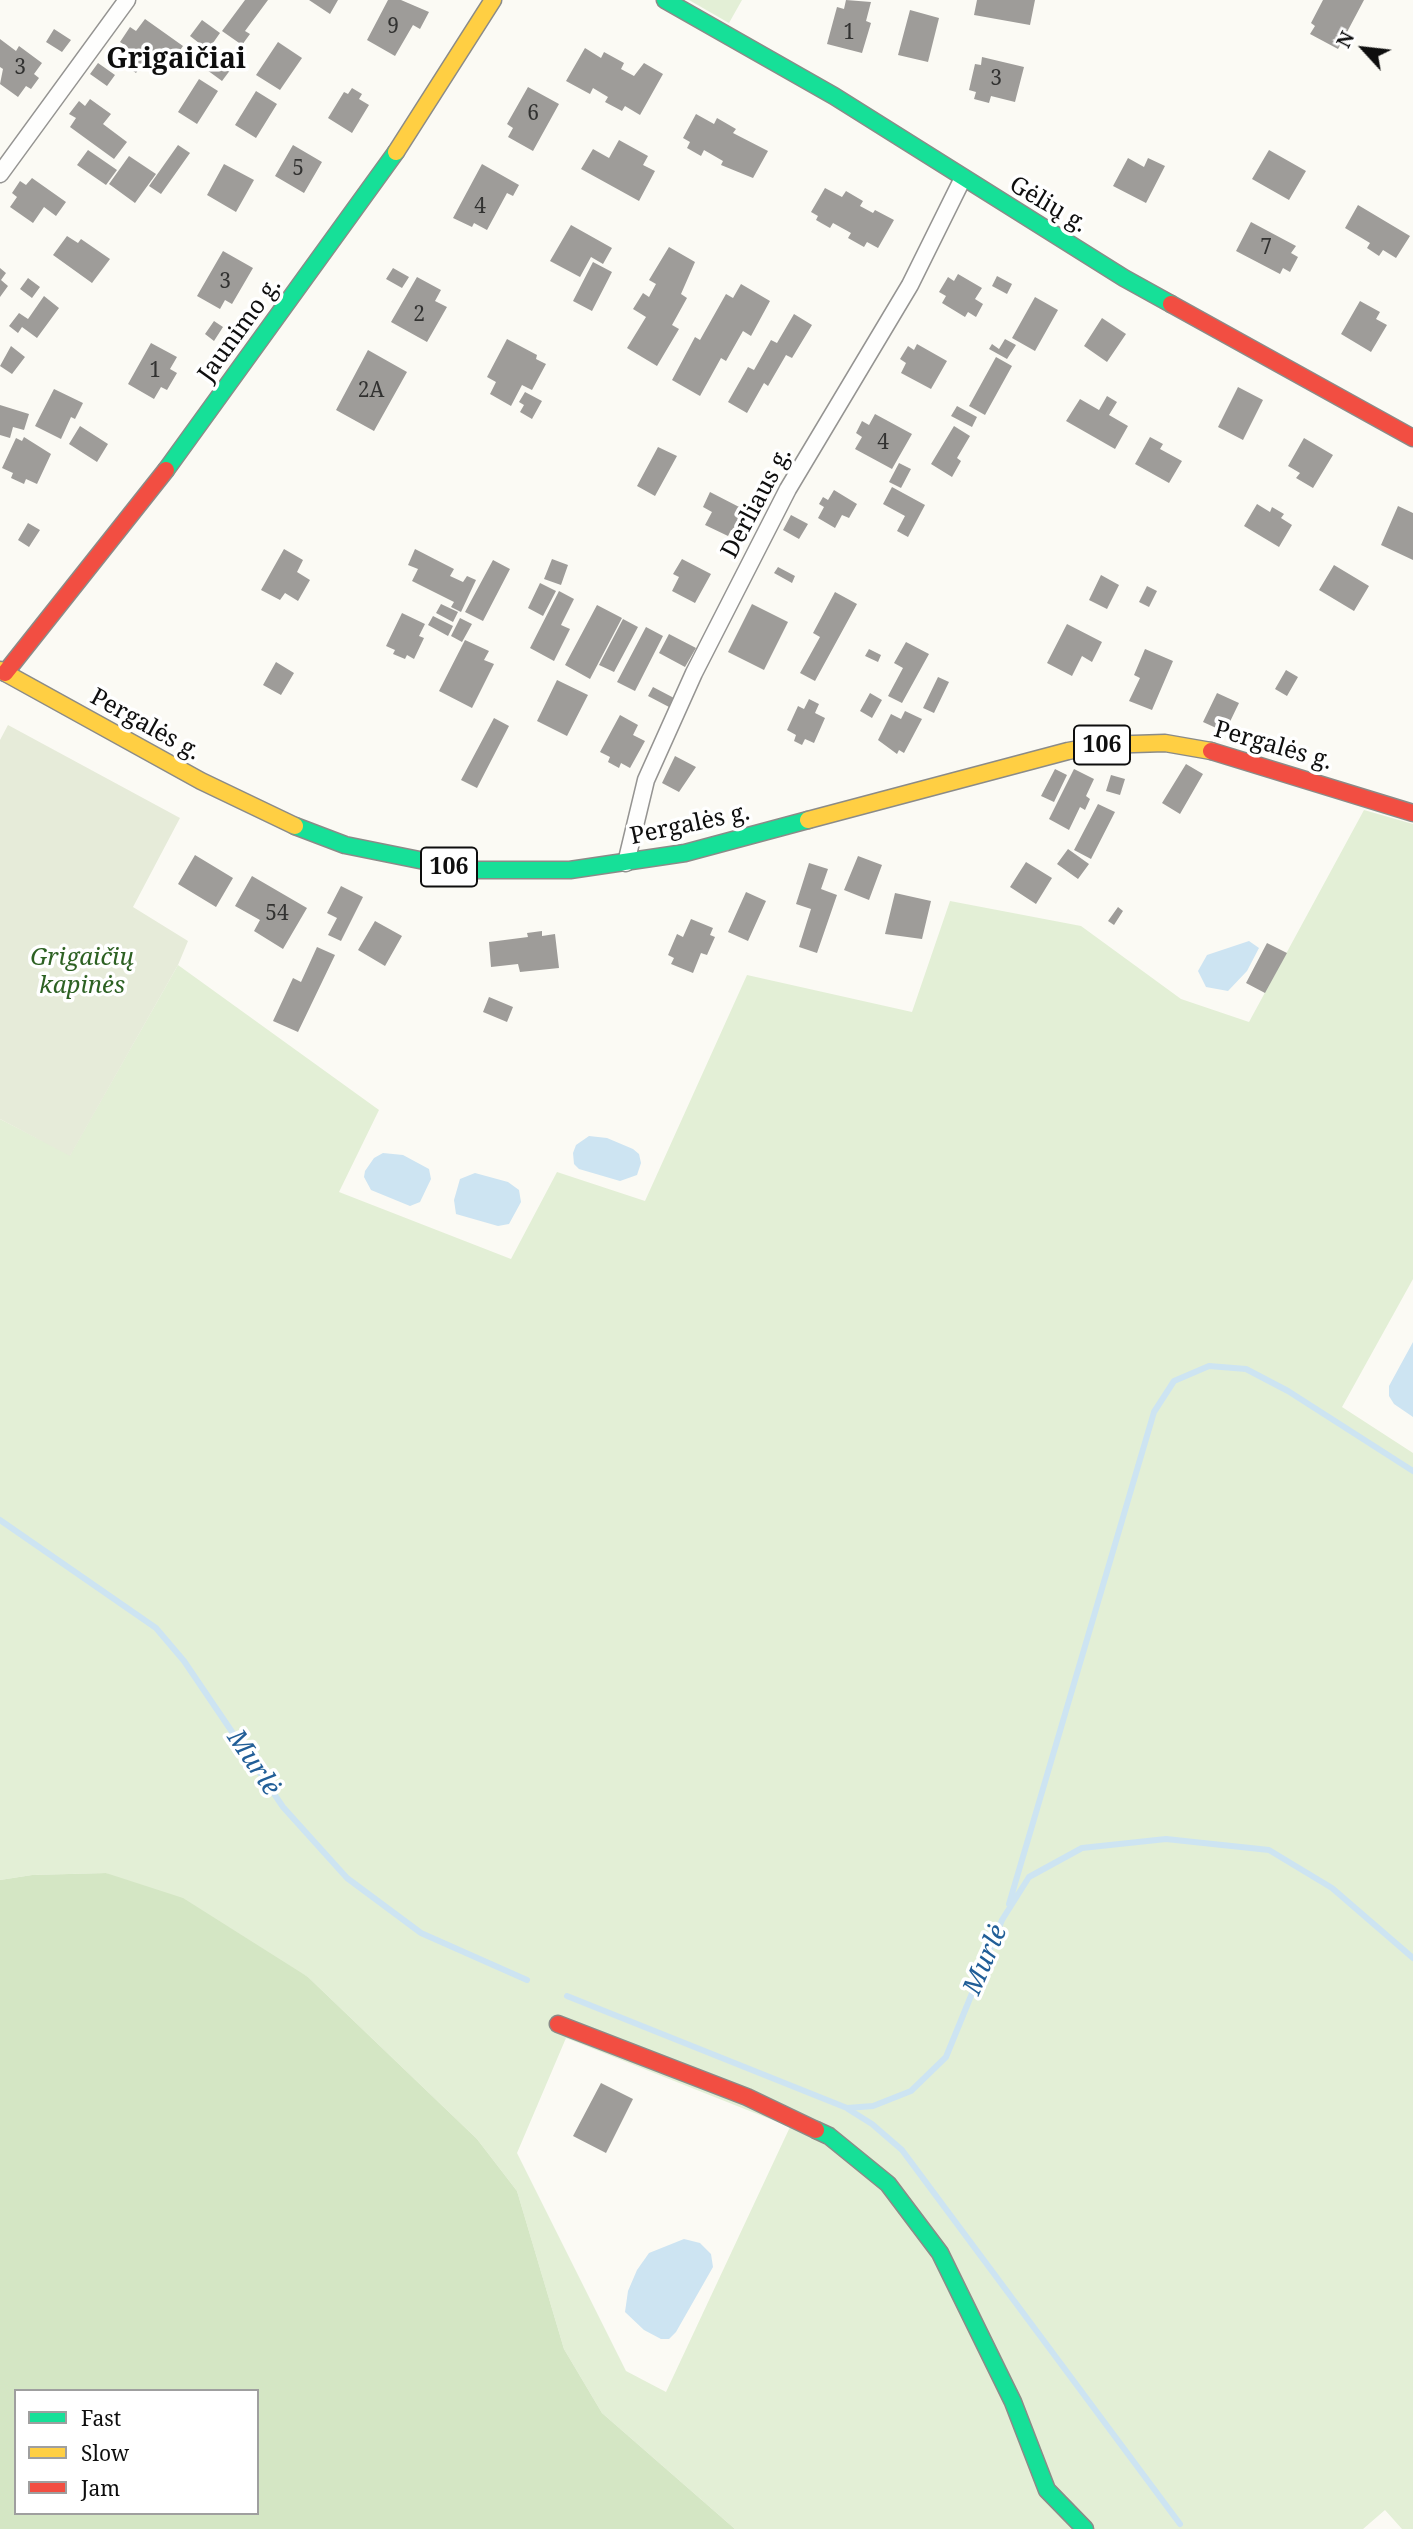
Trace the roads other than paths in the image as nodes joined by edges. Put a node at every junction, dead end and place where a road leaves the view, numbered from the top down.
1 (127, 0) edge
2 (493, 0) edge
3 (665, 0) edge
4 (0, 174) edge
5 (962, 180) junction
6 (1413, 438) edge
7 (3, 672) edge
8 (1413, 813) edge
9 (626, 863) junction
10 (558, 2025) dead end
11 (1086, 2529) edge

1 - 4 street
2 - 7 street, Jaunimo g.
3 - 5 street, Gėlių g.
5 - 6 street, Gėlių g.
5 - 9 street, Derliaus g.
7 - 9 street, Pergalės g. / 106
8 - 9 street, Pergalės g. / 106
10 - 11 street

